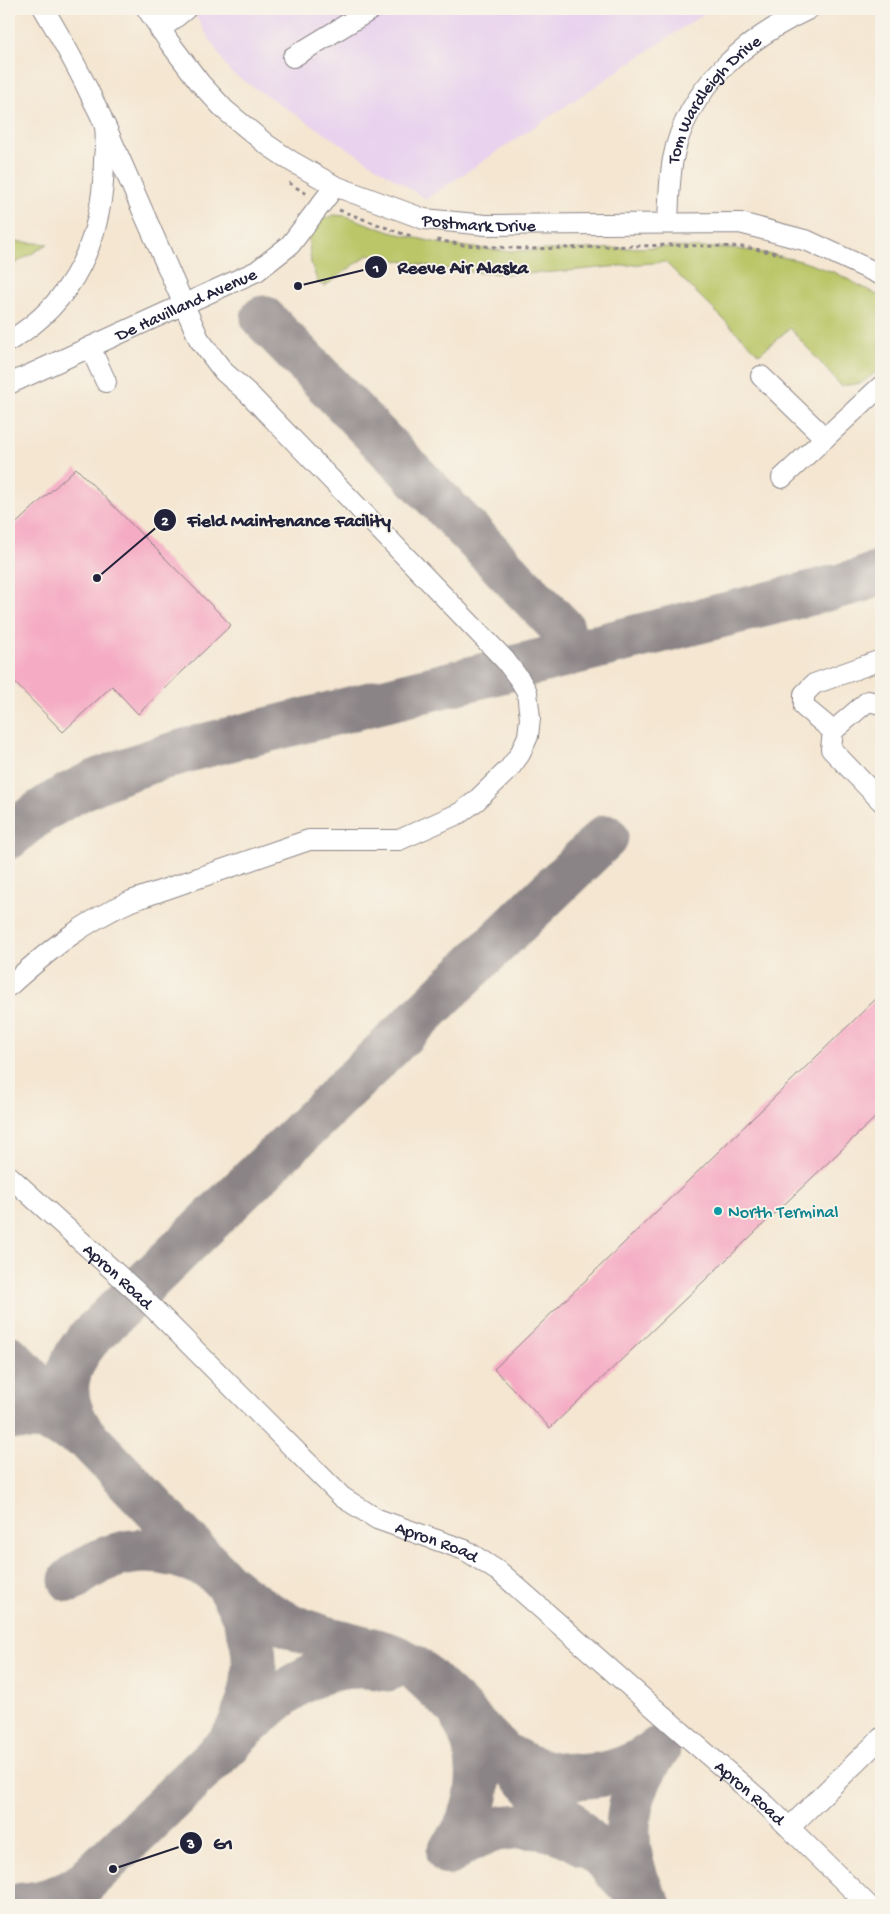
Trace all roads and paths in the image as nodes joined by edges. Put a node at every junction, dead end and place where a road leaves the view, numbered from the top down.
1 (44, 9) edge
2 (147, 9) edge
3 (186, 9) edge
4 (372, 9) edge
5 (809, 9) edge
6 (779, 15) edge
7 (160, 30) junction
8 (293, 57) dead end
9 (105, 126) junction
10 (289, 183) dead end
11 (335, 186) junction
12 (322, 204) junction
13 (668, 223) junction
14 (420, 237) dead end
15 (429, 239) dead end
16 (784, 255) dead end
17 (881, 275) edge
18 (183, 305) junction
19 (9, 341) edge
20 (90, 347) junction
21 (761, 376) dead end
22 (106, 382) dead end
23 (9, 384) edge
24 (881, 386) edge
25 (824, 438) junction
26 (782, 478) dead end
27 (881, 660) edge
28 (881, 704) edge
29 (833, 732) junction
30 (881, 802) edge
31 (9, 986) edge
32 (9, 1176) edge
33 (881, 1738) edge
34 (790, 1827) junction
35 (868, 1905) edge

1 - 9 street
2 - 7 street, Postmark Drive
3 - 7 street
4 - 8 street
5 - 6 street, Tom Wardleigh Drive
6 - 13 street, Tom Wardleigh Drive
7 - 11 street, Postmark Drive
9 - 18 street
9 - 19 street
10 - 12 path
11 - 12 street, De Havilland Avenue
11 - 13 street, Postmark Drive
12 - 14 path
12 - 18 street, De Havilland Avenue
13 - 17 street, Postmark Drive
15 - 16 path
18 - 20 street, De Havilland Avenue
18 - 31 street
20 - 22 street
20 - 23 street, De Havilland Avenue
21 - 25 street
24 - 25 street
25 - 26 street
27 - 29 street
28 - 29 street
29 - 30 street
32 - 34 street, Apron Road
33 - 34 street
34 - 35 street, Apron Road

